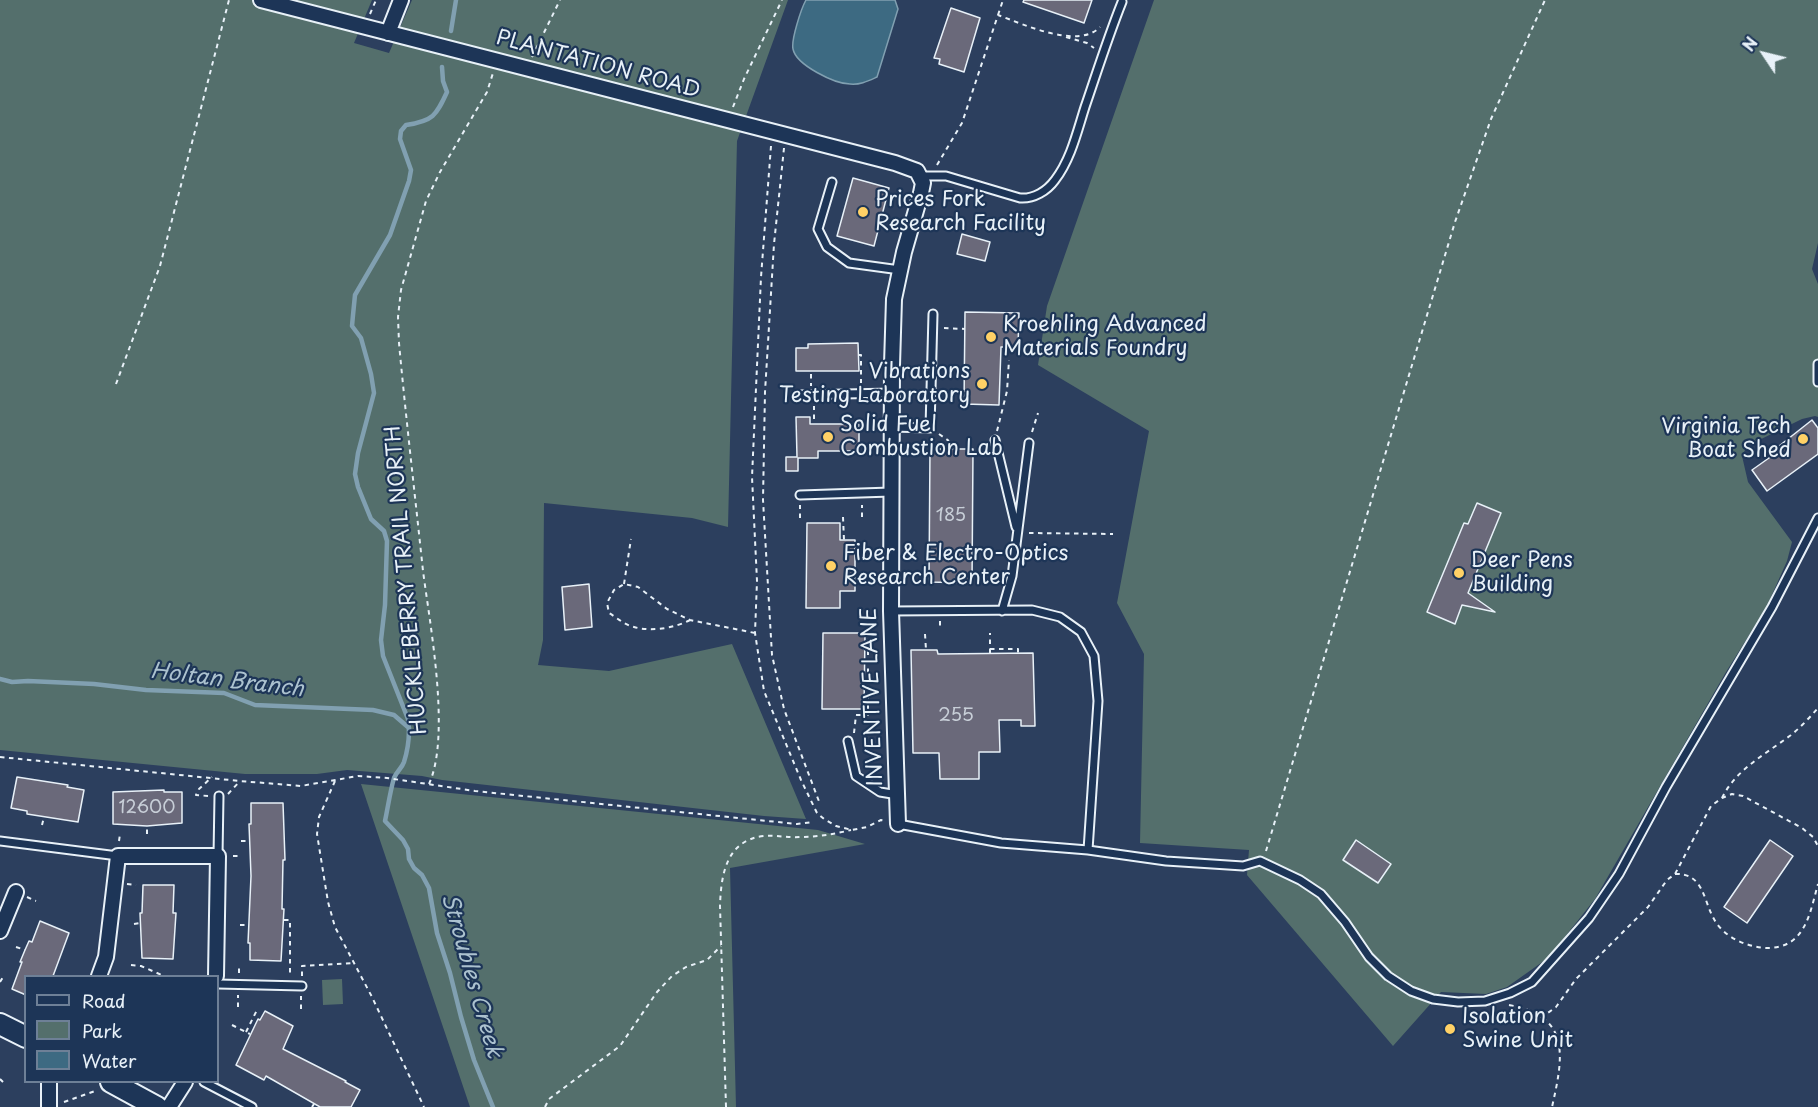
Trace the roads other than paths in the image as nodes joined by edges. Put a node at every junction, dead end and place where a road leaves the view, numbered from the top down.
1 (261, 0) edge
2 (401, 0) edge
3 (1122, 2) dead end
4 (388, 33) junction
5 (920, 176) junction
6 (832, 182) dead end
7 (900, 270) junction
8 (933, 314) dead end
9 (1818, 363) edge
10 (1818, 382) edge
11 (892, 393) junction
12 (797, 395) dead end
13 (891, 427) junction
14 (995, 440) road end
15 (1029, 443) road end
16 (891, 492) junction
17 (800, 495) dead end
18 (1818, 518) edge
19 (1017, 533) junction
20 (891, 611) junction
21 (1002, 611) junction
22 (848, 741) dead end
23 (898, 795) junction
24 (219, 796) dead end
25 (898, 824) joint
26 (0, 841) edge
27 (1088, 850) junction
28 (118, 856) junction
29 (218, 856) junction
30 (16, 892) dead end
31 (0, 931) edge
32 (99, 975) edge
33 (216, 975) edge
34 (219, 984) edge
35 (302, 986) dead end
36 (0, 1024) edge
37 (24, 1035) edge
38 (49, 1083) edge
39 (184, 1083) edge
40 (206, 1083) edge
41 (103, 1086) edge
42 (49, 1107) edge
43 (158, 1107) edge
44 (169, 1107) edge
45 (252, 1107) edge

1 - 4 street, PLANTATION ROAD
2 - 4 street
3 - 5 lane
4 - 5 street, PLANTATION ROAD
5 - 7 street, INVENTIVE LANE
6 - 7 lane
7 - 11 street, INVENTIVE LANE
8 - 13 lane
9 - 10 lane
11 - 12 lane
11 - 13 street, INVENTIVE LANE
13 - 16 street, INVENTIVE LANE
14 - 19 lane
15 - 19 lane
16 - 17 lane
16 - 20 street, INVENTIVE LANE
18 - 27 lane
19 - 21 lane
20 - 21 lane
20 - 23 street, INVENTIVE LANE
21 - 27 lane
22 - 23 lane
23 - 25 street, INVENTIVE LANE
24 - 29 lane
25 - 27 lane
26 - 28 lane
28 - 29 street
28 - 32 street
29 - 33 street
30 - 31 street
34 - 35 lane
36 - 37 street
38 - 42 street
39 - 44 street
40 - 45 lane
41 - 43 street

